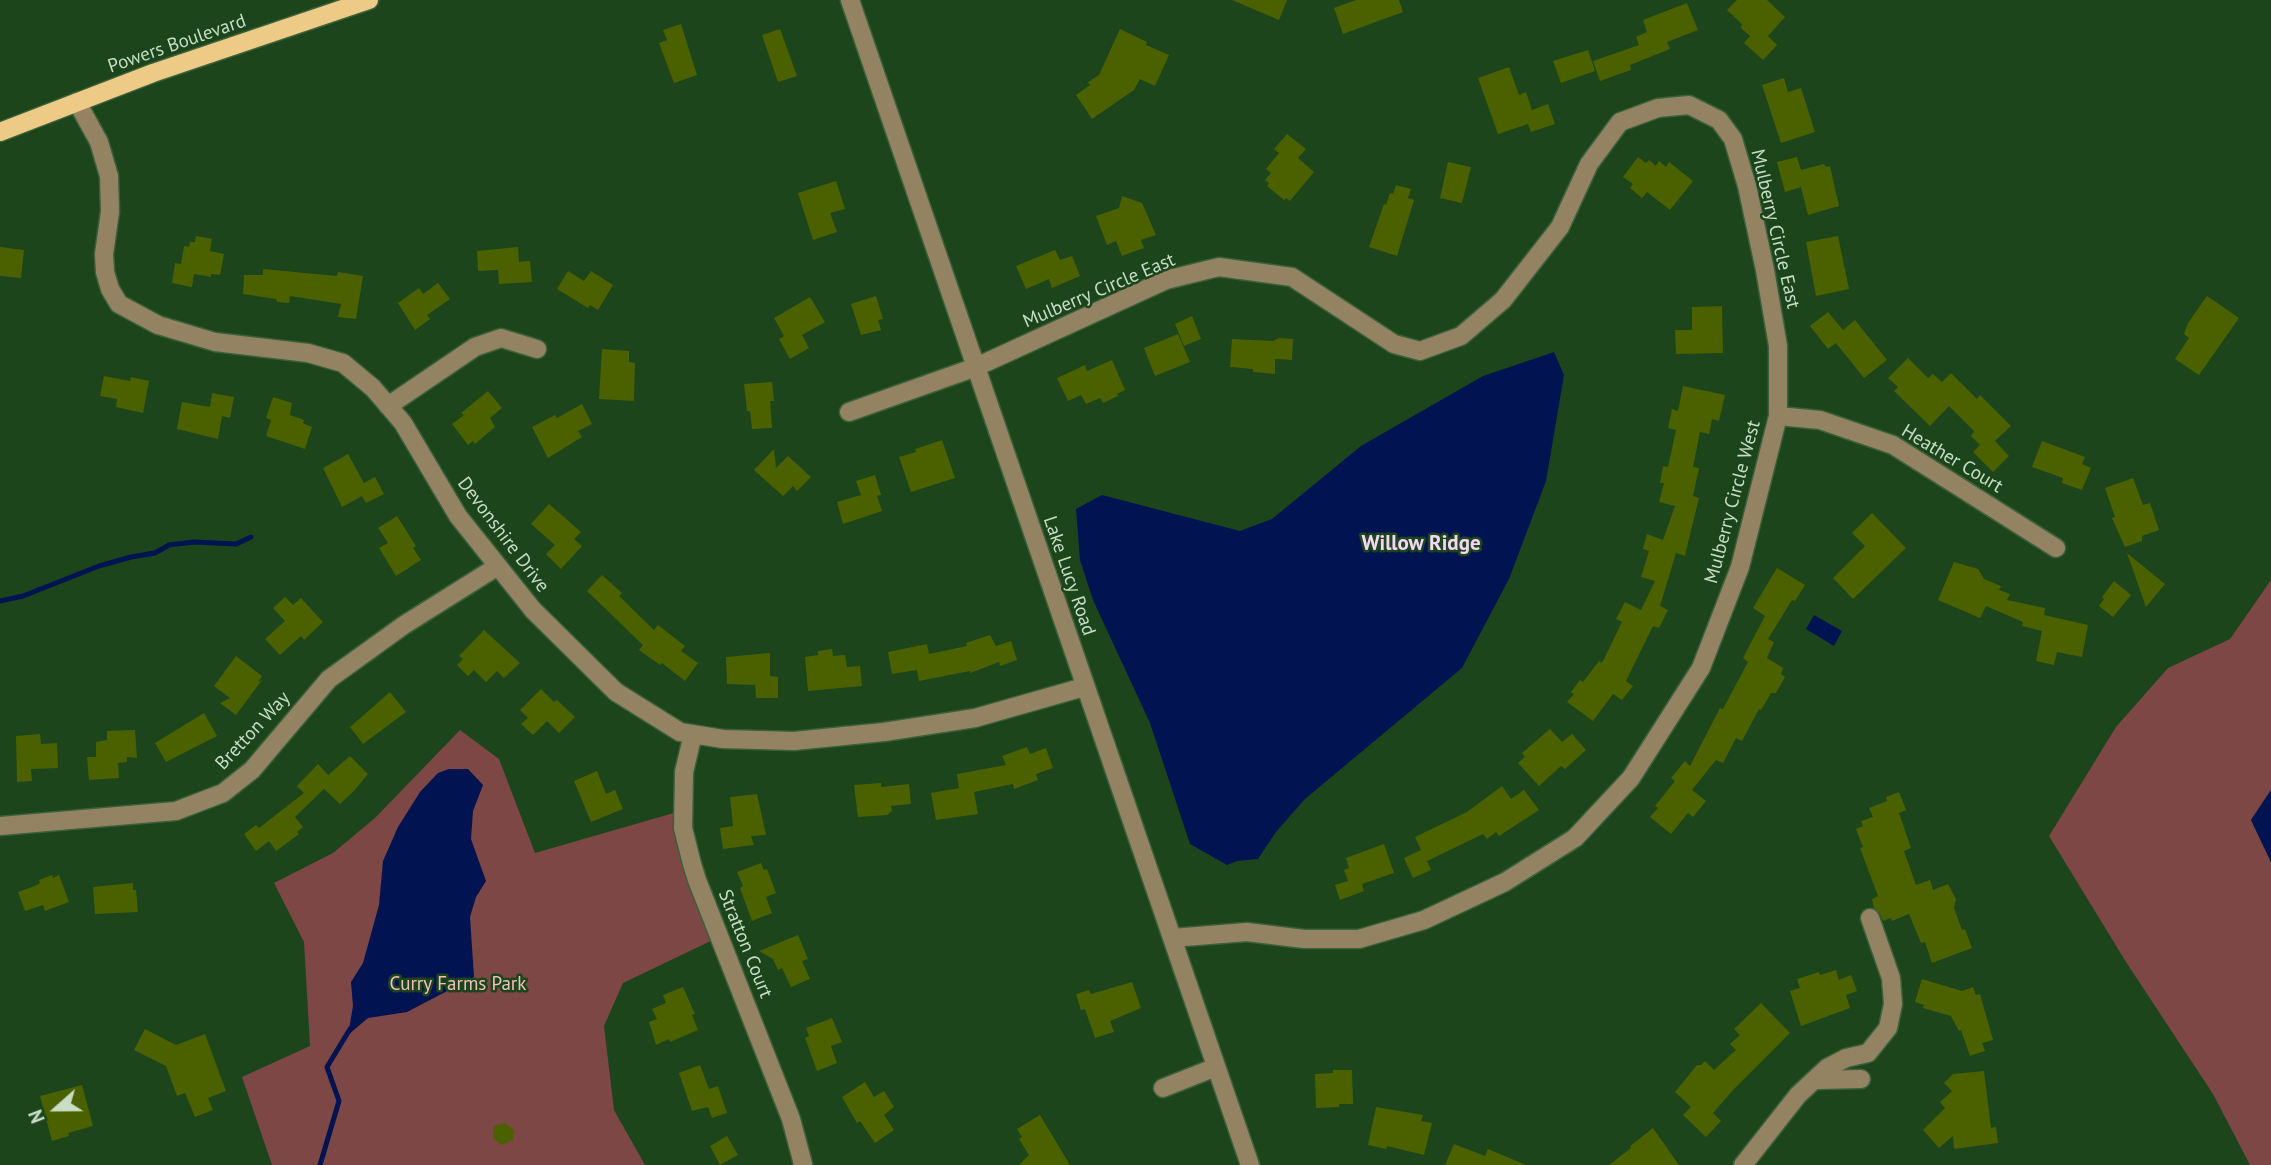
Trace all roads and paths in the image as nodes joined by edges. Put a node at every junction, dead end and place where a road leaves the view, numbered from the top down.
1 (369, 0) edge
2 (850, 0) edge
3 (77, 102) junction
4 (0, 132) edge
5 (537, 349) dead end
6 (976, 367) junction
7 (388, 406) junction
8 (849, 412) dead end
9 (1778, 416) junction
10 (2056, 548) dead end
11 (498, 566) junction
12 (1084, 687) junction
13 (693, 734) junction
14 (0, 826) edge
15 (1870, 918) dead end
16 (1172, 938) junction
17 (1216, 1067) junction
18 (1861, 1079) dead end
19 (1815, 1080) junction
20 (1163, 1088) dead end
21 (803, 1164) edge
22 (1250, 1165) edge
23 (1743, 1165) edge

1 - 3 main road, Powers Boulevard
2 - 6 street, Lake Lucy Road
3 - 4 main road, Powers Boulevard
3 - 7 street, Devonshire Drive
5 - 7 street
6 - 8 street, Mulberry Circle East
6 - 9 street, Mulberry Circle East
6 - 12 street, Lake Lucy Road
7 - 11 street, Devonshire Drive
9 - 10 street, Heather Court
9 - 16 street, Mulberry Circle West
11 - 13 street, Devonshire Drive
11 - 14 street, Bretton Way
12 - 13 street, Devonshire Drive
12 - 16 street, Lake Lucy Road
13 - 21 street, Stratton Court
15 - 19 street
16 - 17 street, Lake Lucy Road
17 - 20 street
17 - 22 street, Lake Lucy Road
18 - 19 street
19 - 23 street

